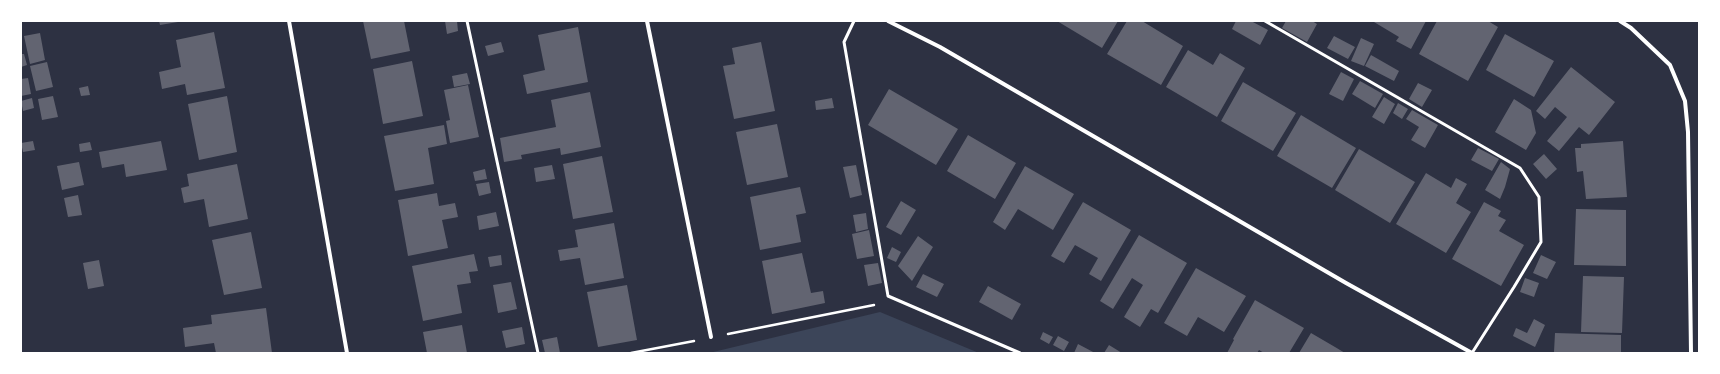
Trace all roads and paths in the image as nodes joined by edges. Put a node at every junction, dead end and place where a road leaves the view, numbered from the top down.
1 (289, 21) edge
2 (467, 21) edge
3 (647, 21) edge
4 (854, 21) edge
5 (888, 21) edge
6 (1265, 21) edge
7 (1620, 21) edge
8 (888, 296) junction
9 (712, 337) junction
10 (347, 353) edge
11 (538, 353) edge
12 (631, 353) edge
13 (1020, 353) edge
14 (1472, 353) edge
15 (1691, 353) edge

1 - 10 street
2 - 11 lane
3 - 9 street
4 - 8 lane
5 - 14 street
6 - 14 lane
7 - 15 street
8 - 9 path
8 - 13 lane
9 - 12 path

